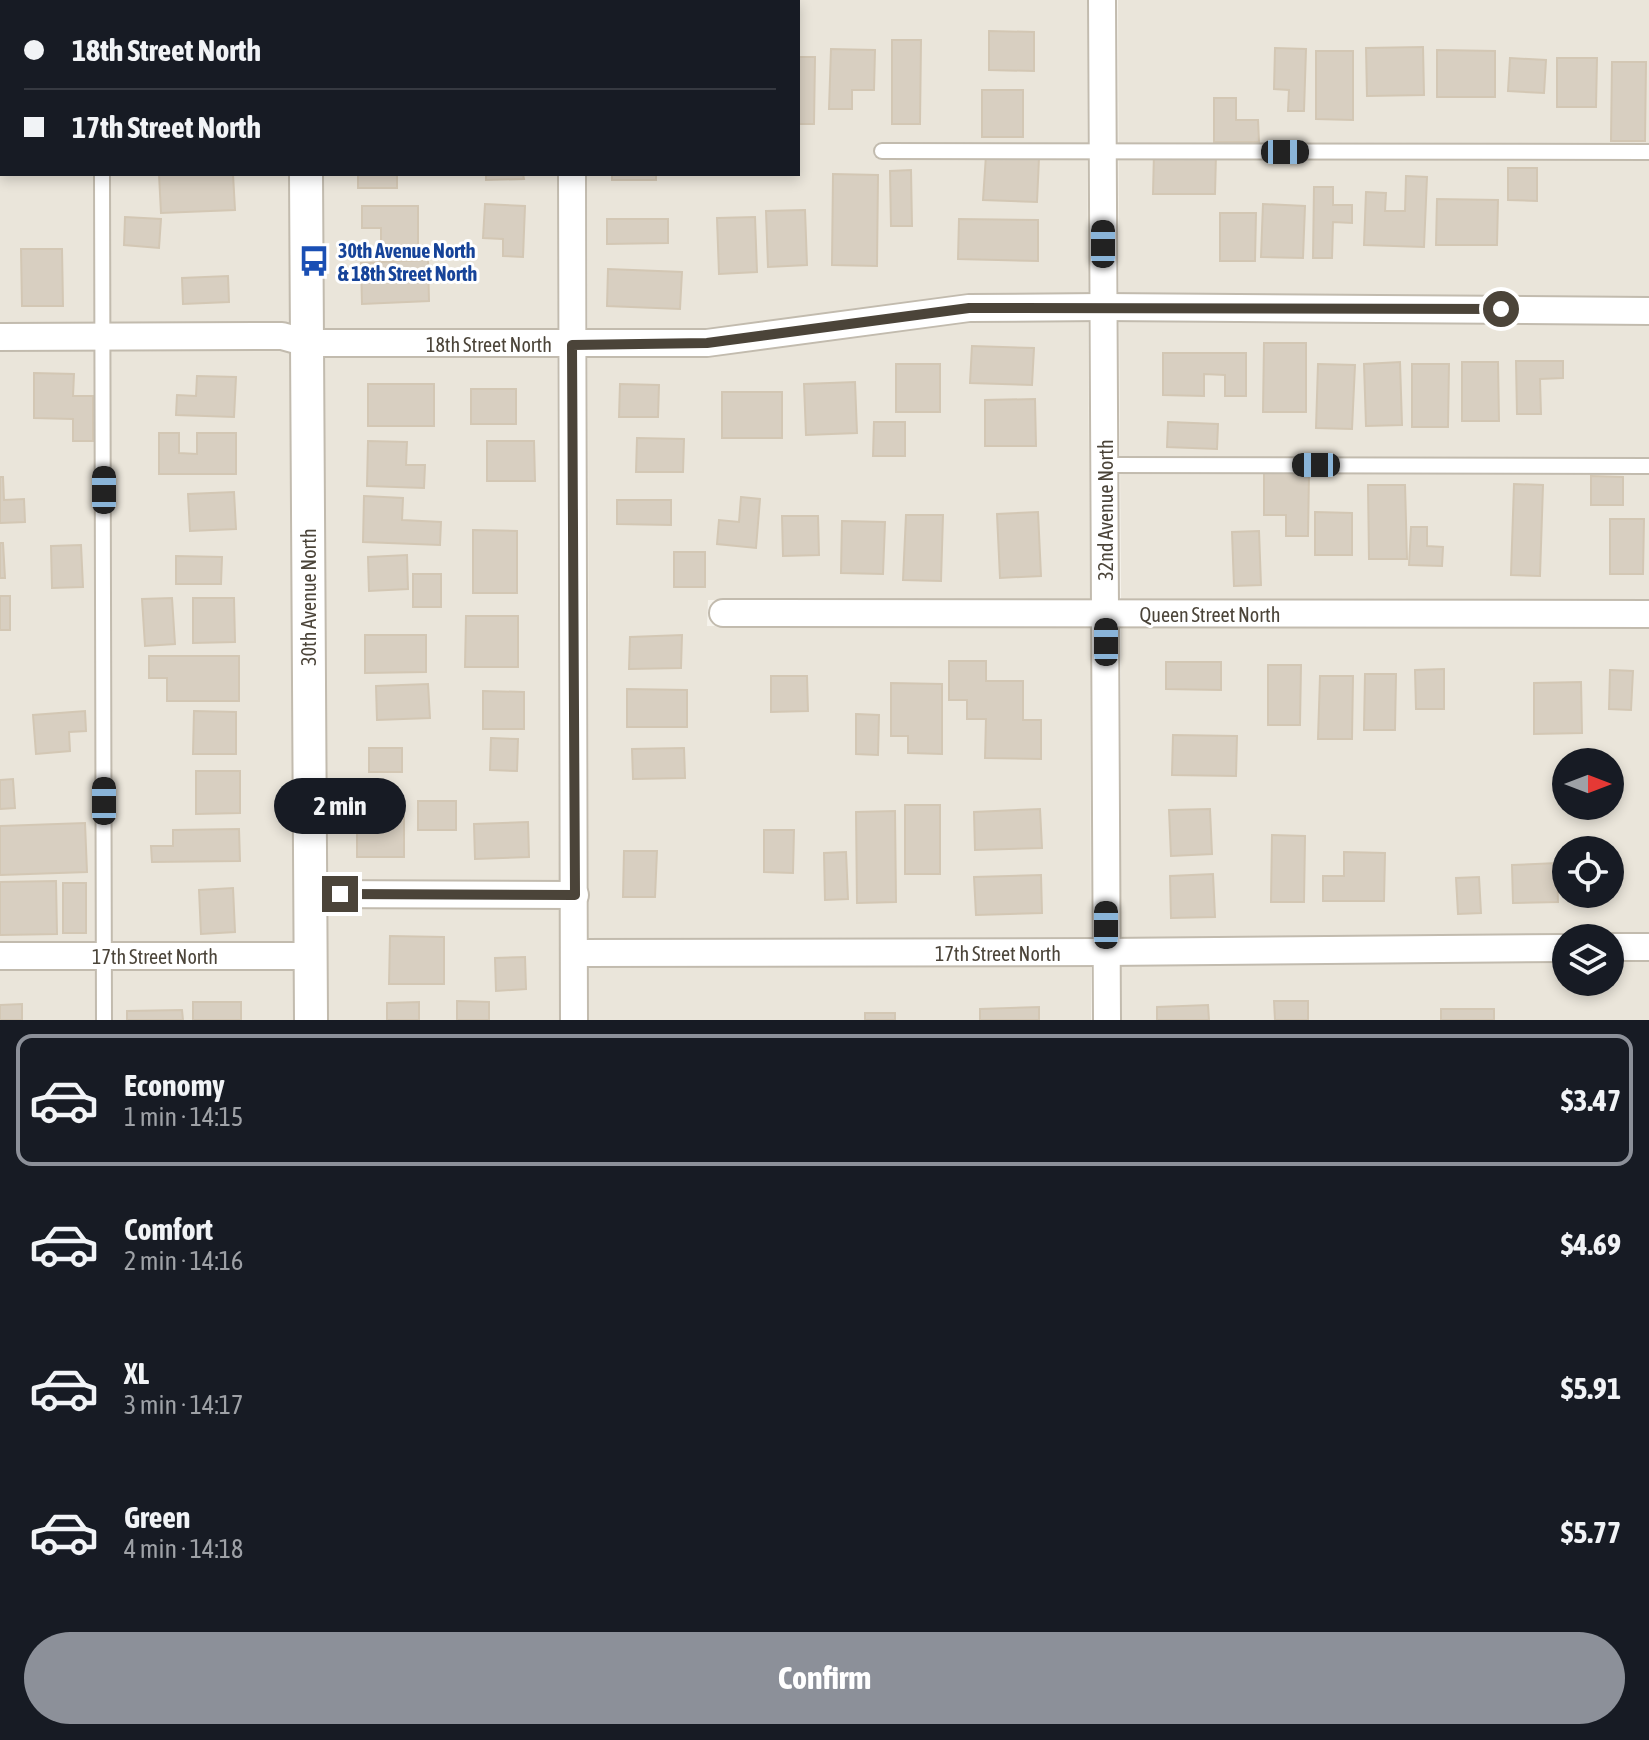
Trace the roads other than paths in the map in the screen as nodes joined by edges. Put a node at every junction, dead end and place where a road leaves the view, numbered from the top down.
1 (1102, 0) edge
2 (882, 151) dead end
3 (1103, 151) junction
4 (1649, 152) edge
5 (102, 176) edge
6 (306, 176) edge
7 (572, 176) edge
8 (1103, 307) junction
9 (1649, 311) edge
10 (104, 335) junction
11 (0, 337) edge
12 (307, 343) junction
13 (572, 345) junction
14 (1105, 465) junction
15 (1649, 466) edge
16 (723, 613) dead end
17 (1106, 614) junction
18 (1649, 614) edge
19 (311, 894) junction
20 (575, 895) junction
21 (1624, 947) edge
22 (1649, 947) edge
23 (1552, 948) edge
24 (1106, 952) junction
25 (574, 953) junction
26 (0, 956) edge
27 (104, 956) junction
28 (311, 956) junction
29 (104, 1020) edge
30 (311, 1020) edge
31 (574, 1020) edge
32 (1107, 1020) edge

1 - 3 street, 32nd Avenue North
2 - 3 lane
3 - 4 lane
3 - 8 street, 32nd Avenue North
5 - 10 lane
6 - 12 street, 30th Avenue North
7 - 13 street
8 - 9 street, 18th Street North
8 - 13 street, 18th Street North
8 - 14 street, 32nd Avenue North
10 - 11 street, 18th Street North
10 - 12 street, 18th Street North
10 - 27 lane
12 - 13 street, 18th Street North
12 - 19 street, 30th Avenue North
13 - 20 street
14 - 15 lane
14 - 17 street, 32nd Avenue North
16 - 17 street, Queen Street North
17 - 18 street, Queen Street North
17 - 24 street, 32nd Avenue North
19 - 20 street
19 - 28 street, 30th Avenue North
20 - 25 street
21 - 22 street
23 - 24 street, 17th Street North
24 - 25 street, 17th Street North
24 - 32 street, 32nd Avenue North
25 - 31 street
26 - 27 street, 17th Street North
27 - 28 street, 17th Street North
27 - 29 lane
28 - 30 street, 30th Avenue North

